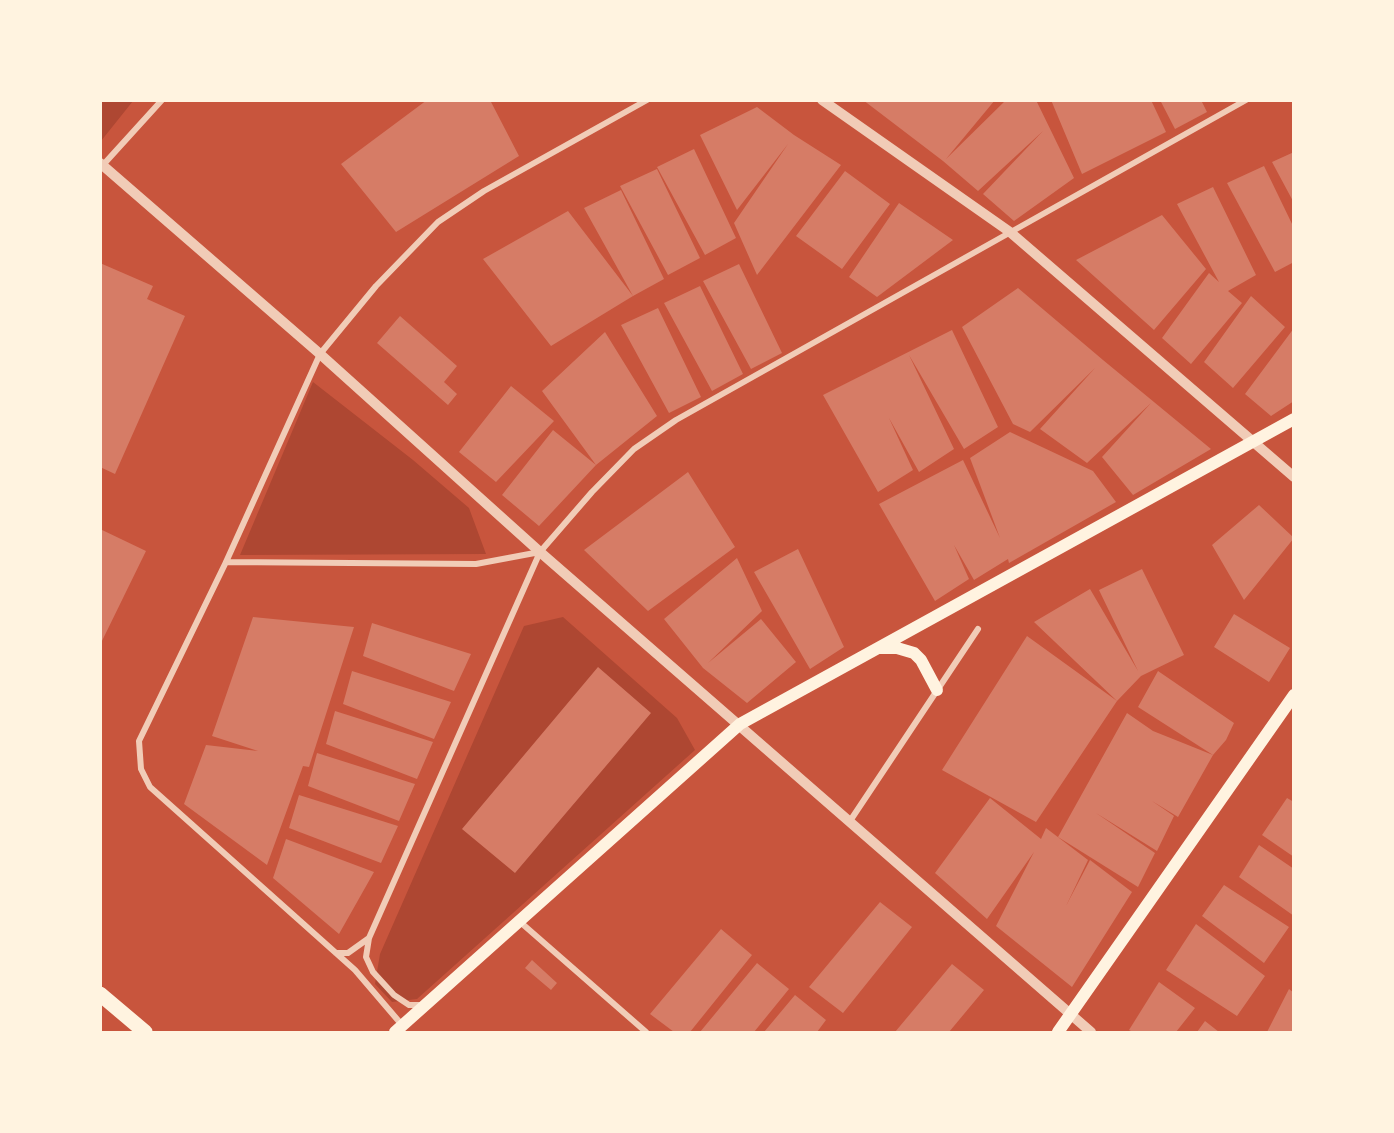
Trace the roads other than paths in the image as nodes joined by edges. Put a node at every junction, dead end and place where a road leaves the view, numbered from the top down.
1 (162, 100) edge
2 (647, 100) edge
3 (822, 100) edge
4 (1246, 100) edge
5 (102, 164) edge
6 (1010, 232) junction
7 (320, 354) junction
8 (1293, 419) edge
9 (1253, 442) junction
10 (1293, 477) edge
11 (540, 552) junction
12 (226, 562) junction
13 (978, 628) dead end
14 (877, 648) junction
15 (937, 690) junction
16 (1293, 695) edge
17 (740, 724) junction
18 (850, 821) junction
19 (519, 921) junction
20 (369, 939) junction
21 (336, 953) junction
22 (100, 994) edge
23 (424, 1005) junction
24 (1070, 1015) junction
25 (399, 1029) edge
26 (145, 1032) edge
27 (646, 1032) edge
28 (1058, 1032) edge
29 (1091, 1032) edge

1 - 5 street
2 - 7 street
3 - 6 street
4 - 6 street
5 - 7 street
6 - 9 street
6 - 11 street
7 - 11 street
7 - 12 street
8 - 9 main road
9 - 10 street
9 - 14 main road
11 - 12 street
11 - 17 street
11 - 20 street
12 - 21 street
13 - 15 street
14 - 15 main road
14 - 17 main road
15 - 18 street
16 - 24 main road
17 - 18 street
17 - 19 main road
18 - 24 street
19 - 23 main road
19 - 27 street
20 - 21 street
20 - 23 street
21 - 25 street
22 - 26 main road
23 - 25 main road
24 - 28 main road
24 - 29 street

